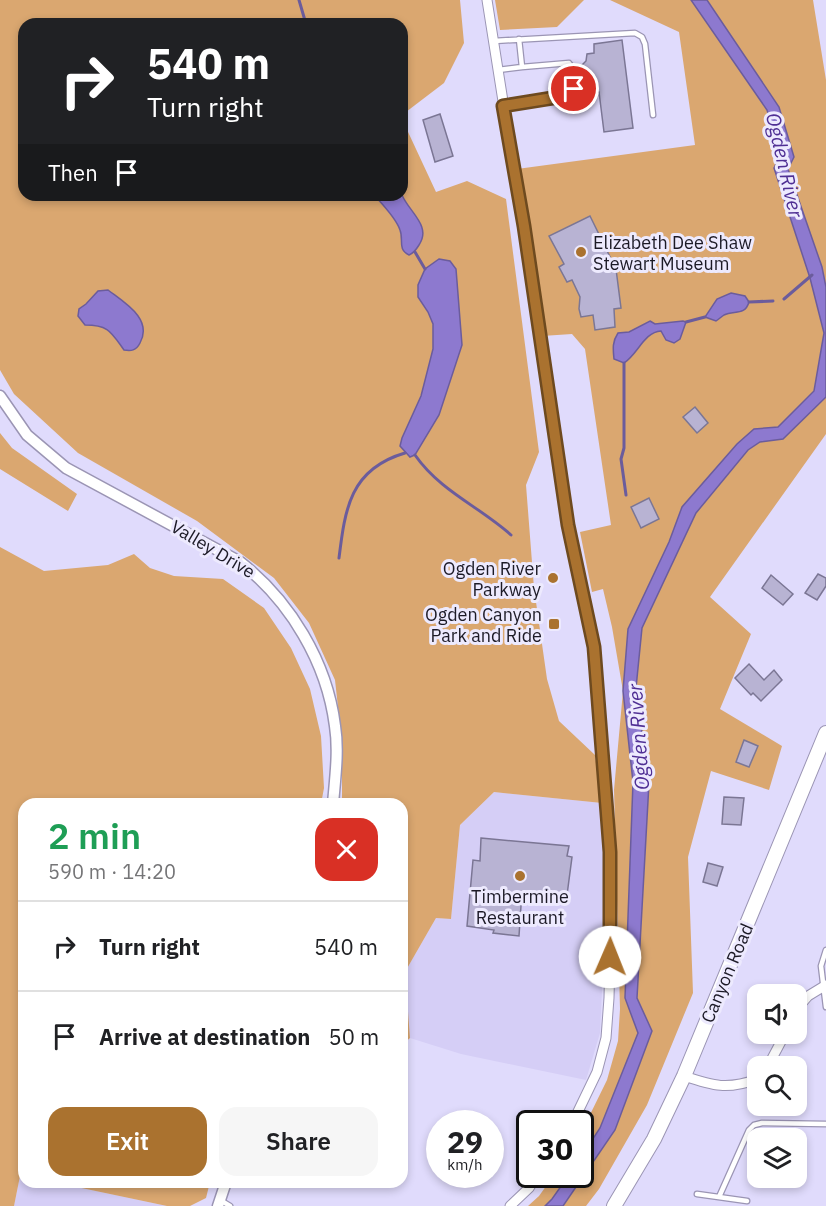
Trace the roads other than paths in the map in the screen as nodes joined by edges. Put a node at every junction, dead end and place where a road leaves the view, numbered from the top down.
1 (487, 0) edge
2 (519, 39) junction
3 (494, 41) junction
4 (522, 67) junction
5 (498, 70) junction
6 (503, 106) junction
7 (653, 115) dead end
8 (0, 396) edge
9 (826, 733) edge
10 (334, 798) edge
11 (826, 950) edge
12 (825, 985) edge
13 (807, 997) edge
14 (826, 1007) edge
15 (684, 1076) junction
16 (747, 1083) edge
17 (579, 1110) edge
18 (826, 1124) edge
19 (225, 1188) edge
20 (529, 1188) edge
21 (697, 1194) dead end
22 (719, 1197) junction
23 (747, 1201) dead end
24 (223, 1204) edge
25 (510, 1206) edge
26 (614, 1206) edge

1 - 3 street
2 - 3 lane
2 - 4 lane
2 - 7 lane
3 - 5 street
4 - 5 lane
4 - 6 lane
5 - 6 street
6 - 17 street
8 - 10 street, Valley Drive
9 - 15 main road, Canyon Road
11 - 12 lane
12 - 13 street
12 - 14 lane
15 - 16 street
15 - 26 main road, Canyon Road
18 - 22 lane
19 - 24 street
20 - 25 street
21 - 22 lane
22 - 23 lane

